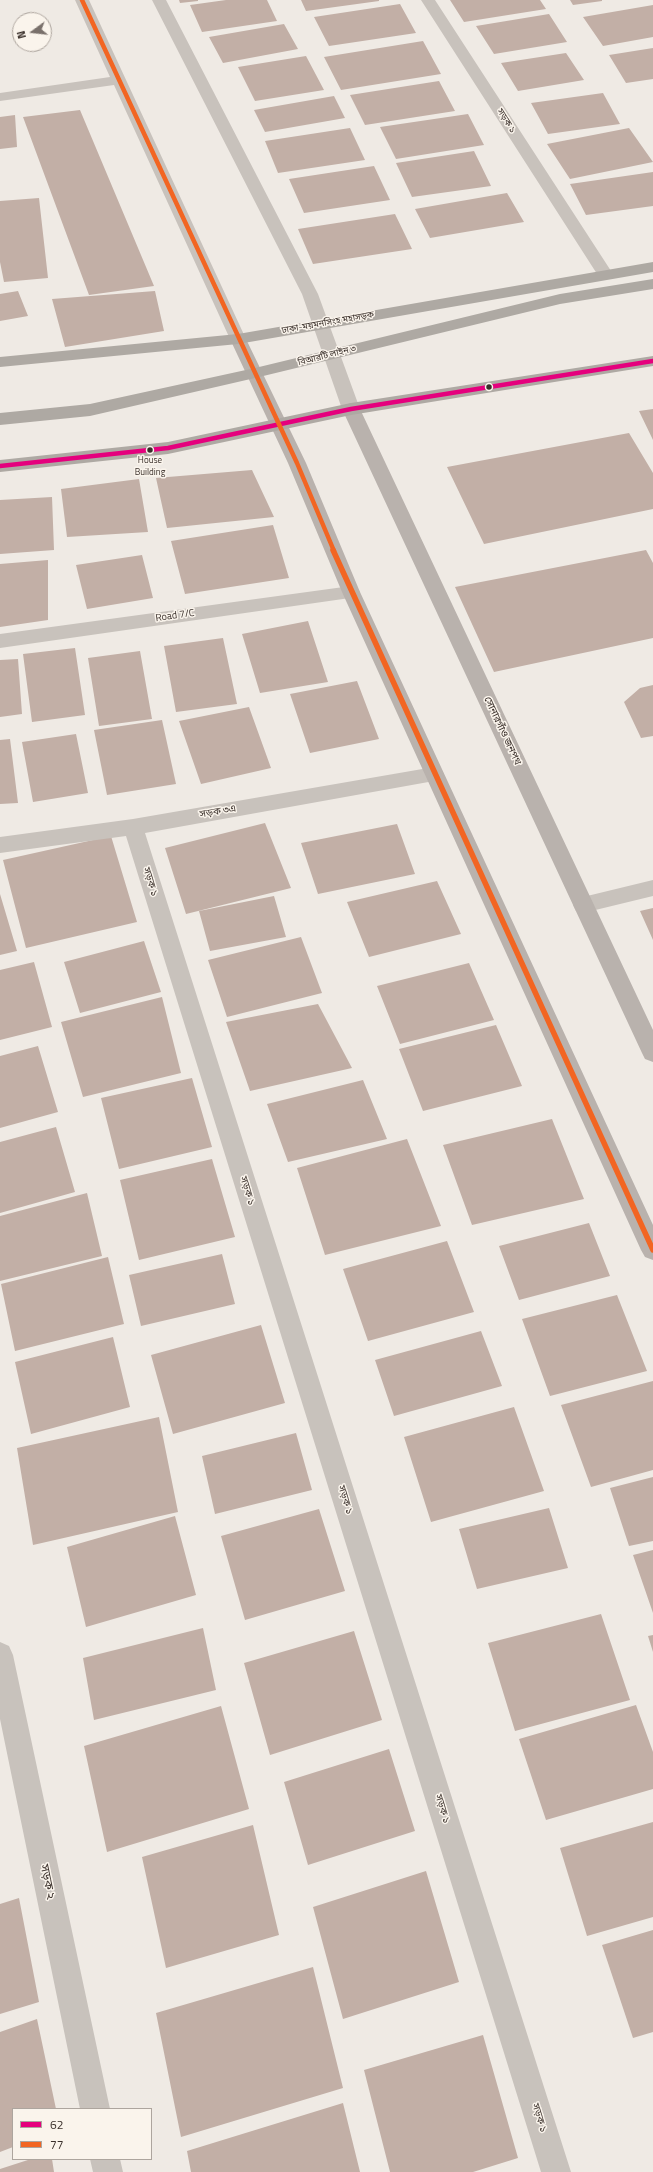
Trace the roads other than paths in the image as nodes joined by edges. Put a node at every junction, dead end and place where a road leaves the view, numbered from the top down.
1 (82, 0) edge
2 (159, 0) edge
3 (428, 0) edge
4 (118, 80) junction
5 (0, 97) edge
6 (653, 267) edge
7 (605, 274) junction
8 (653, 284) edge
9 (238, 339) junction
10 (653, 361) edge
11 (0, 362) edge
12 (255, 373) junction
13 (351, 409) junction
14 (0, 419) edge
15 (278, 423) junction
16 (0, 466) edge
17 (351, 592) junction
18 (0, 641) edge
19 (434, 774) junction
20 (133, 828) junction
21 (0, 845) edge
22 (653, 888) edge
23 (583, 905) junction
24 (653, 1053) edge
25 (653, 1250) edge
26 (0, 1655) edge
27 (95, 2108) edge
28 (105, 2160) edge
29 (108, 2172) edge
30 (556, 2172) edge

1 - 4 street
2 - 13 street
3 - 7 street, সড়ক ১
4 - 5 street
4 - 9 street
6 - 7 highway, ঢাকা-ময়মনসিংহ মহাসড়ক
7 - 9 highway, ঢাকা-ময়মনসিংহ মহাসড়ক
8 - 12 highway, বিআরটি লাইন ৩
9 - 11 highway, ঢাকা-ময়মনসিংহ মহাসড়ক
9 - 12 main road
10 - 13 highway
12 - 14 highway, বিআরটি লাইন ৩
12 - 15 main road
13 - 15 highway
13 - 23 main road, সোনারগাঁও জনপথ
15 - 16 highway
15 - 17 main road
17 - 18 street, Road 7/C
17 - 19 main road
19 - 20 street, সড়ক ৩এ
19 - 25 main road
20 - 21 street, সড়ক ৩এ
20 - 30 street, সড়ক ১
22 - 23 street
23 - 24 main road, সোনারগাঁও জনপথ
26 - 27 street, সড়ক ২
28 - 29 street

